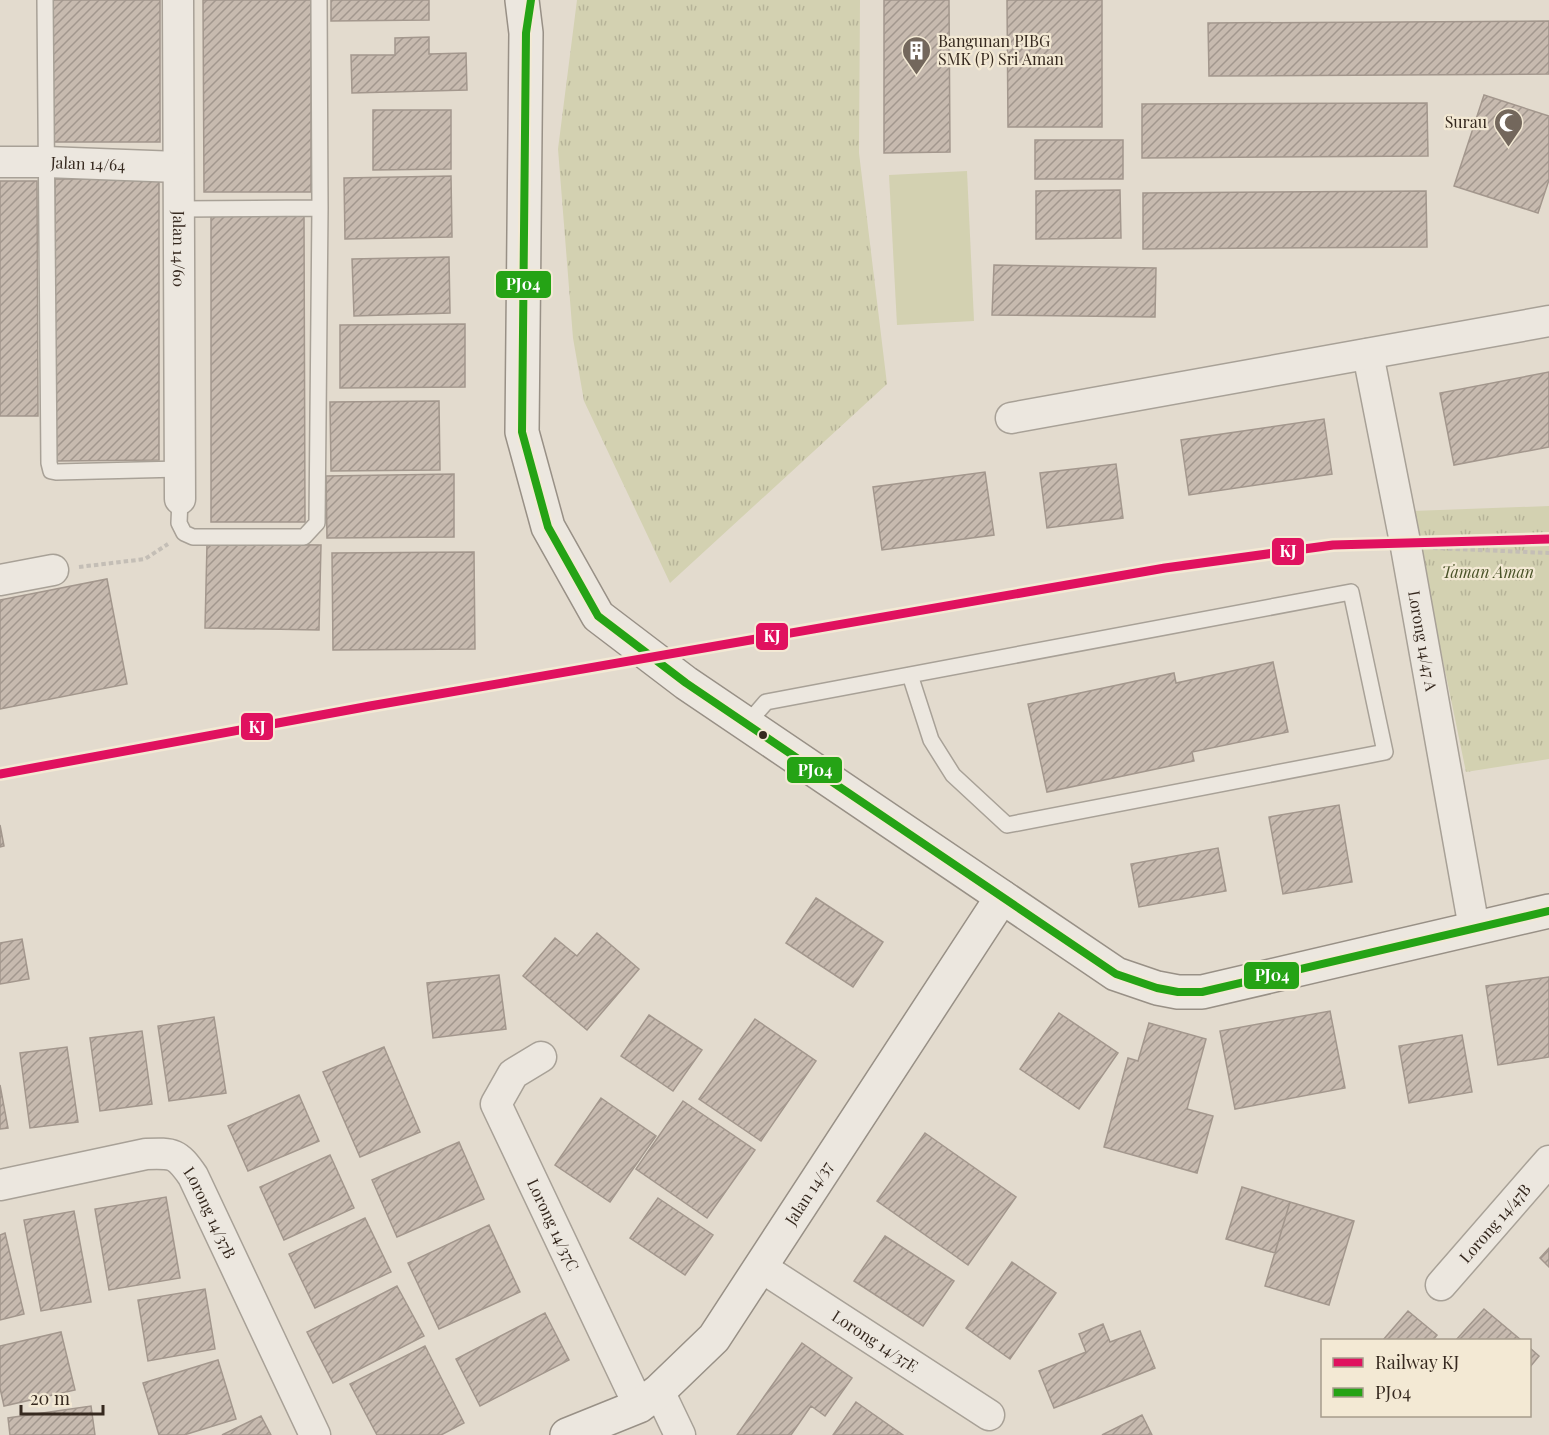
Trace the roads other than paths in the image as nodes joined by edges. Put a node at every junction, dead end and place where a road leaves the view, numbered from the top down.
1 (45, 0) edge
2 (178, 0) edge
3 (319, 0) edge
4 (522, 0) edge
5 (531, 0) edge
6 (526, 33) junction
7 (0, 162) edge
8 (46, 162) junction
9 (178, 167) junction
10 (320, 208) junction
11 (179, 209) junction
12 (1549, 321) edge
13 (1368, 354) junction
14 (1011, 418) dead end
15 (180, 469) junction
16 (180, 499) joint
17 (53, 570) road end
18 (0, 580) edge
19 (910, 675) junction
20 (747, 724) junction
21 (1002, 897) junction
22 (1549, 910) edge
23 (1474, 928) junction
24 (541, 1057) dead end
25 (1549, 1161) edge
26 (0, 1185) edge
27 (761, 1267) junction
28 (1441, 1285) dead end
29 (649, 1398) junction
30 (989, 1415) dead end
31 (315, 1435) edge
32 (567, 1435) edge
33 (680, 1435) edge

1 - 8 lane
2 - 9 street, Jalan 14/60
3 - 10 lane
4 - 6 street
5 - 6 street
6 - 20 street
7 - 8 street, Jalan 14/64
8 - 9 street, Jalan 14/64
8 - 15 lane
9 - 11 street, Jalan 14/60
10 - 11 lane
10 - 16 lane
11 - 15 street, Jalan 14/60
12 - 13 street
13 - 14 street
13 - 23 street, Lorong 14/47 A
15 - 16 street, Jalan 14/60
17 - 18 street
19 - 19 lane
19 - 20 lane
20 - 21 street
21 - 23 street
21 - 27 street, Jalan 14/37
22 - 23 street
24 - 29 street, Lorong 14/37C
25 - 28 street, Lorong 14/47B
26 - 31 street, Lorong 14/37B
27 - 29 street, Jalan 14/37
27 - 30 street, Lorong 14/37E
29 - 32 street, Jalan 14/37
29 - 33 street

